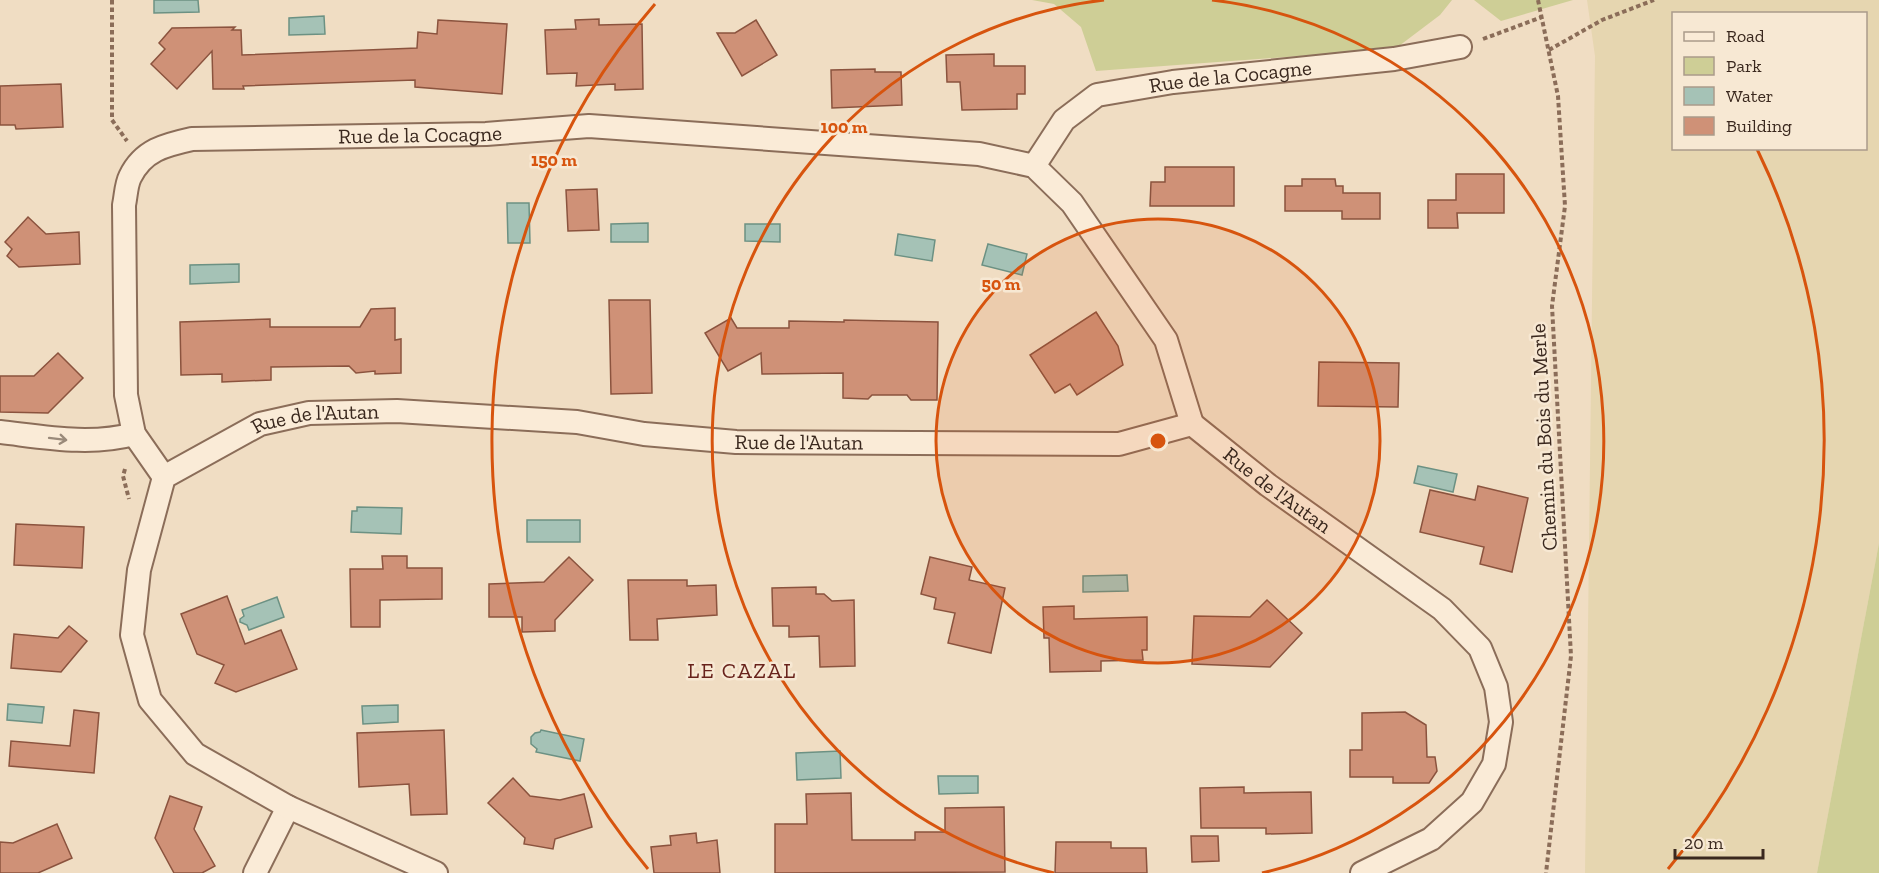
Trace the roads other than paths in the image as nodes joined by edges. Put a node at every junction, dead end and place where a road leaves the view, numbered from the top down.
1 (1460, 47) road end
2 (1034, 166) junction
3 (1192, 424) junction
4 (0, 432) edge
5 (134, 434) junction
6 (164, 477) junction
7 (288, 807) junction
8 (255, 873) edge
9 (436, 873) edge
10 (1362, 873) edge

1 - 2 street, Rue de la Cocagne
2 - 3 street
2 - 5 street, Rue de la Cocagne
3 - 6 street, Rue de l'Autan
3 - 10 street, Rue de l'Autan
4 -> 5 street
5 - 6 street
6 - 7 street
7 - 8 street
7 - 9 street

